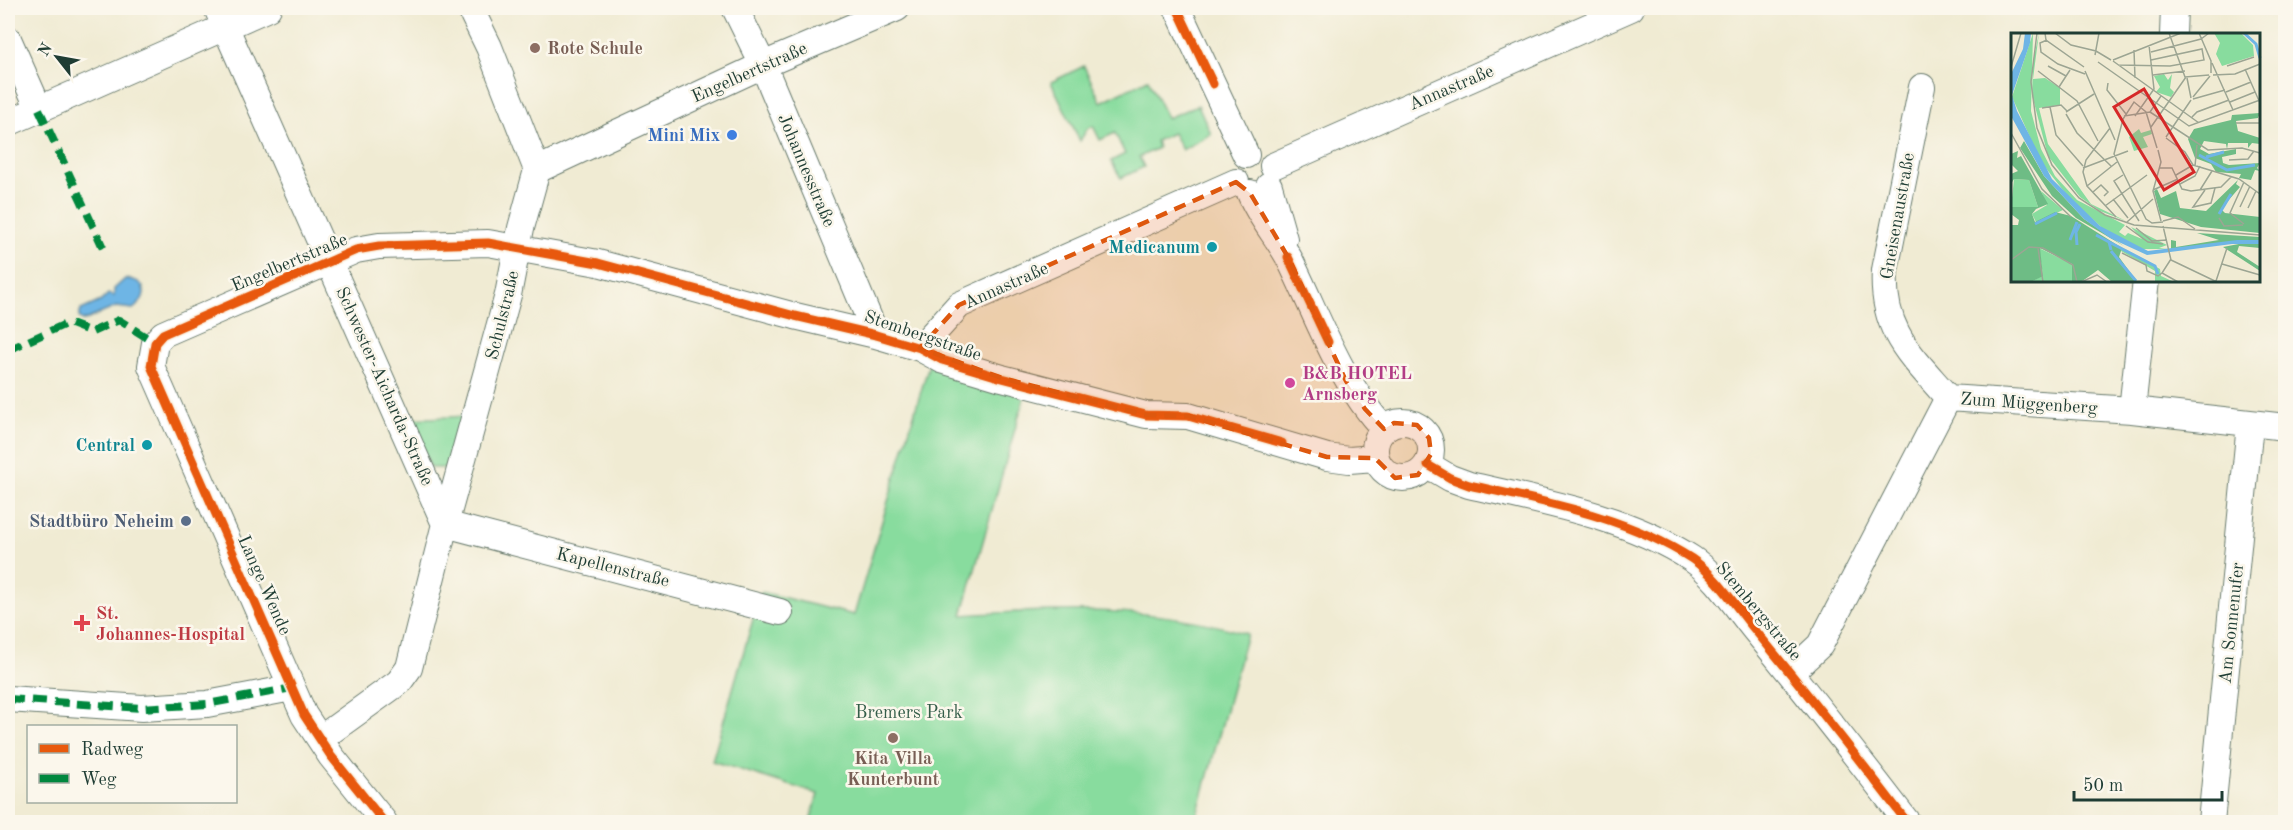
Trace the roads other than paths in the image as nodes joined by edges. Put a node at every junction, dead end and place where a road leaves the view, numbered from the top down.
1 (268, 8) edge
2 (470, 8) edge
3 (735, 8) edge
4 (897, 8) edge
5 (1177, 8) edge
6 (1630, 8) edge
7 (2174, 8) edge
8 (221, 17) edge
9 (2172, 33) edge
10 (8, 39) edge
11 (763, 65) junction
12 (1922, 87) dead end
13 (39, 109) junction
14 (8, 123) edge
15 (537, 170) junction
16 (1257, 182) junction
17 (518, 247) junction
18 (330, 263) junction
19 (2146, 282) edge
20 (876, 334) junction
21 (155, 343) joint
22 (920, 348) junction
23 (1948, 398) junction
24 (2132, 410) junction
25 (2250, 424) junction
26 (2286, 427) edge
27 (1384, 429) junction
28 (1376, 458) junction
29 (1428, 465) junction
30 (445, 524) junction
31 (780, 612) dead end
32 (1790, 673) junction
33 (292, 688) junction
34 (8, 699) edge
35 (320, 739) junction
36 (384, 822) edge
37 (1907, 822) edge
38 (2211, 822) edge

1 - 8 street
2 - 15 street
3 - 11 street, Johannesstraße
4 - 11 street, Engelbertstraße
5 - 16 street
6 - 16 street, Annastraße
7 - 9 street
8 - 13 street
8 - 18 street, Schwester-Aicharda-Straße
10 - 13 street
11 - 15 street, Engelbertstraße
11 - 20 street, Johannesstraße
12 - 23 street, Gneisenaustraße
13 - 14 street
15 - 17 street, Schulstraße
16 - 22 street, Annastraße
16 - 27 street
17 - 18 street, Engelbertstraße
17 - 20 street, Stembergstraße
17 - 30 street, Schulstraße
18 - 21 street, Engelbertstraße
18 - 30 street, Schwester-Aicharda-Straße
19 - 24 street
20 - 22 street, Stembergstraße
21 - 33 street, Lange Wende
22 - 28 street, Stembergstraße
23 - 24 street, Zum Müggenberg
23 - 32 street, Zum Müggenberg
24 - 25 street, Zum Müggenberg
25 - 26 street, Zum Müggenberg
25 - 38 street, Am Sonnenufer
27 - 28 street
27 - 29 street
28 - 29 street
29 - 32 street, Stembergstraße
30 - 31 street, Kapellenstraße
30 - 35 street
32 - 37 street, Stembergstraße
33 - 34 street
33 - 35 street, Lange Wende
35 - 36 street, Lange Wende

